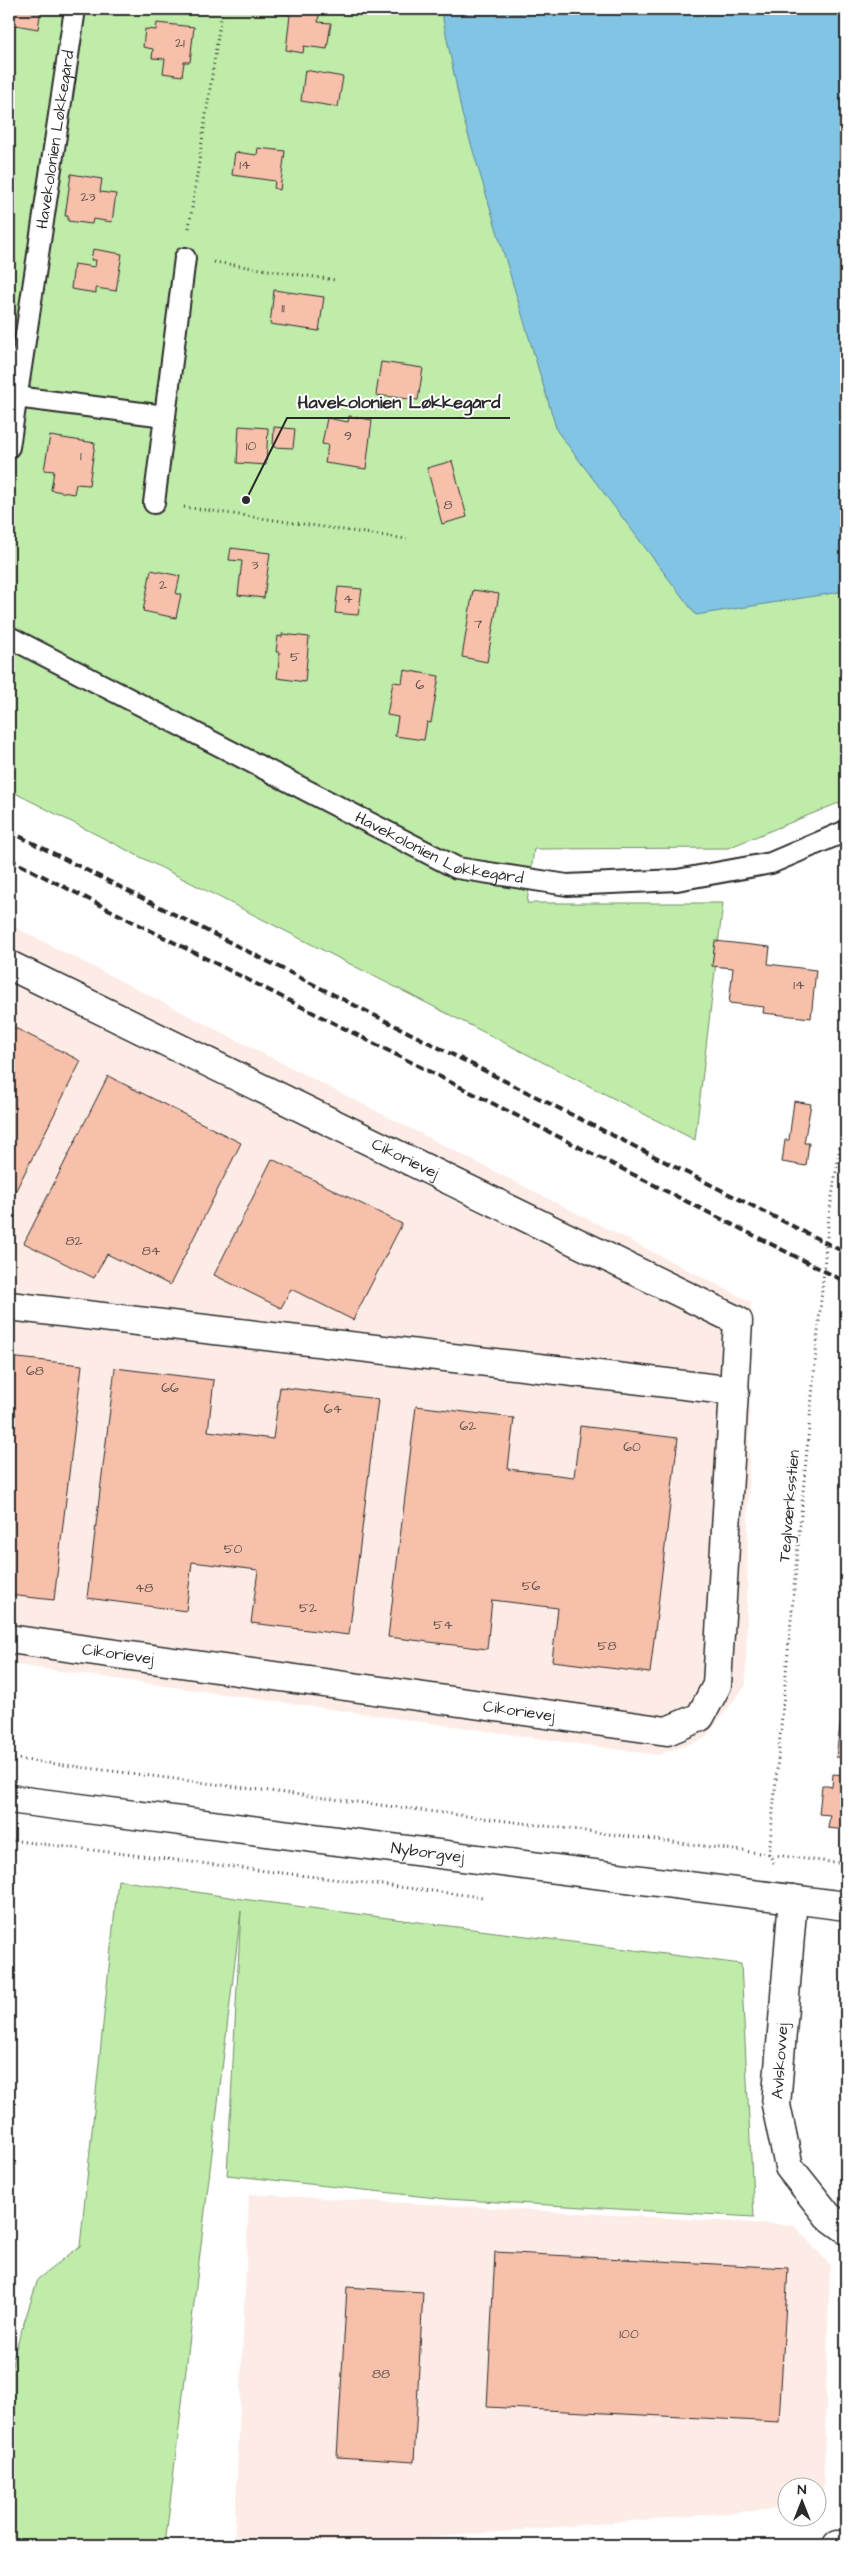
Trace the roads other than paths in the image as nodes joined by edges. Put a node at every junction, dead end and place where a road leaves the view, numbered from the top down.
1 (76, 9) edge
2 (185, 258) road end
3 (18, 331) edge
4 (16, 397) junction
5 (165, 416) junction
6 (9, 447) edge
7 (154, 503) road end
8 (9, 637) edge
9 (846, 831) edge
10 (9, 965) edge
11 (9, 1306) edge
12 (735, 1391) junction
13 (9, 1639) edge
14 (9, 1799) edge
15 (793, 1899) junction
16 (846, 1906) edge
17 (846, 2229) edge
18 (846, 2544) edge
19 (838, 2545) edge

1 - 3 lane, Havekolonien Løkkegård
2 - 5 lane
3 - 4 lane, Havekolonien Løkkegård
4 - 5 lane
4 - 6 lane, Havekolonien Løkkegård
5 - 7 lane
8 - 9 lane, Havekolonien Løkkegård
10 - 12 street, Cikorievej
11 - 12 street
12 - 13 street, Cikorievej
14 - 15 street, Nyborgvej
15 - 16 street, Nyborgvej
15 - 17 street, Avlskovvej
18 - 19 street

